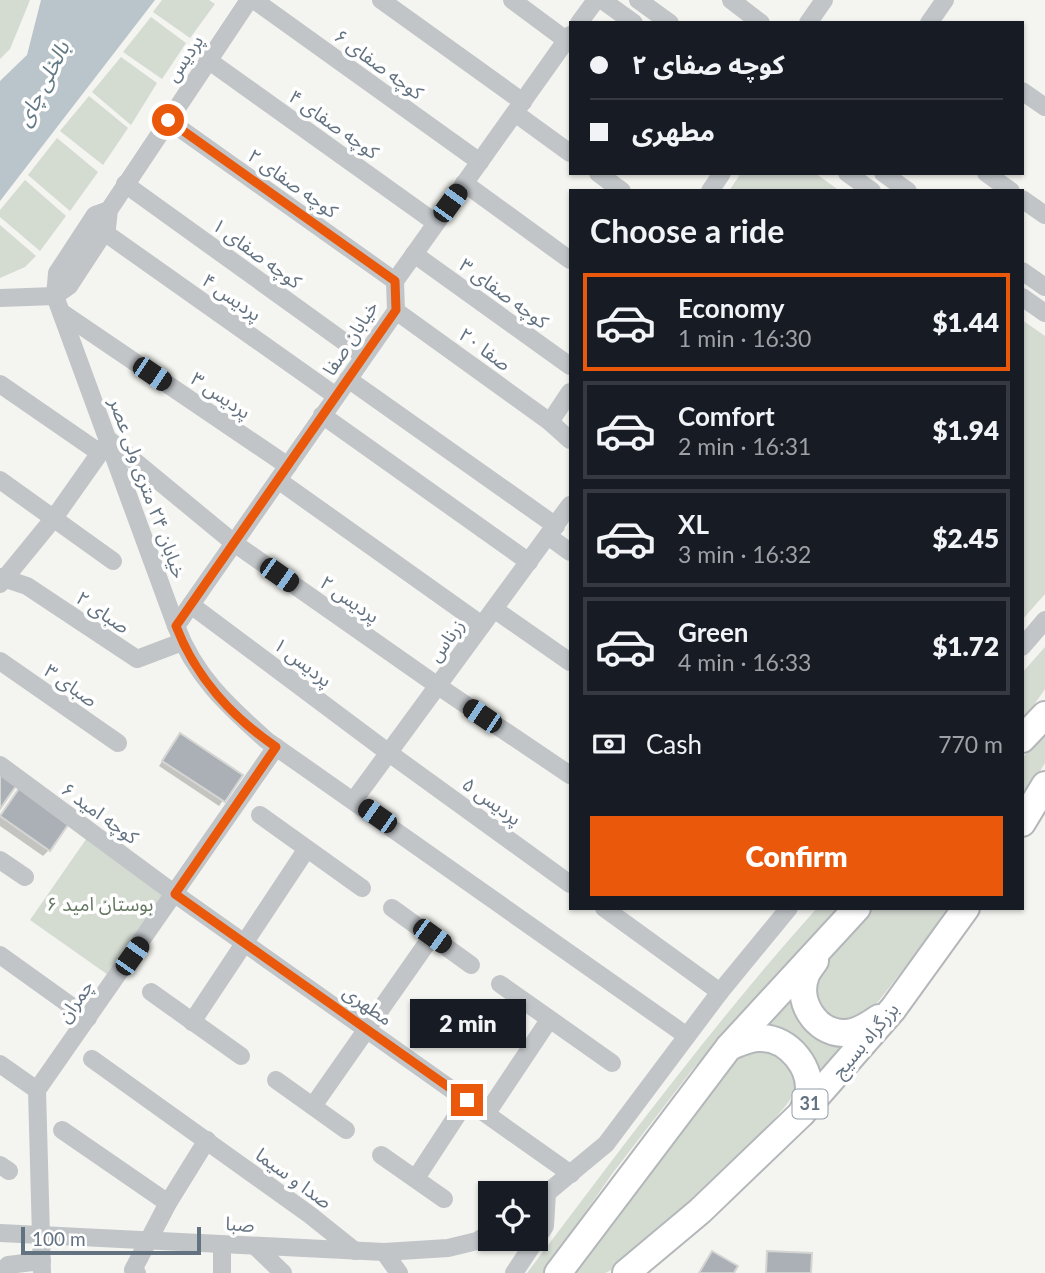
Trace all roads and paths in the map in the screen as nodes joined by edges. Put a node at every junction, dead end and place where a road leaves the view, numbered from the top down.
1 (251, 0) edge
2 (381, 0) edge
3 (512, 0) edge
4 (596, 0) edge
5 (602, 0) edge
6 (638, 0) edge
7 (731, 0) edge
8 (824, 0) edge
9 (946, 0) edge
10 (580, 21) edge
11 (632, 21) edge
12 (667, 21) edge
13 (758, 21) edge
14 (809, 21) edge
15 (930, 21) edge
16 (569, 39) edge
17 (208, 60) junction
18 (1024, 92) edge
19 (519, 107) junction
20 (1045, 107) edge
21 (168, 120) junction
22 (569, 152) edge
23 (480, 162) junction
24 (601, 175) edge
25 (850, 175) edge
26 (886, 175) edge
27 (989, 175) edge
28 (464, 183) junction
29 (125, 184) junction
30 (619, 189) edge
31 (869, 189) edge
32 (905, 189) edge
33 (1008, 189) edge
34 (1024, 199) edge
35 (109, 210) junction
36 (1045, 215) edge
37 (436, 223) junction
38 (104, 232) junction
39 (414, 254) junction
40 (569, 259) edge
41 (1024, 272) edge
42 (395, 281) junction
43 (1045, 287) edge
44 (0, 298) edge
45 (1024, 298) edge
46 (58, 304) junction
47 (396, 310) junction
48 (1045, 313) edge
49 (364, 356) junction
50 (569, 365) edge
51 (348, 379) junction
52 (0, 384) edge
53 (569, 394) edge
54 (336, 396) junction
55 (322, 415) junction
56 (550, 422) junction
57 (569, 439) edge
58 (104, 446) junction
59 (283, 472) junction
60 (0, 480) edge
61 (569, 506) edge
62 (54, 518) junction
63 (552, 531) junction
64 (234, 543) junction
65 (569, 551) edge
66 (113, 561) dead end
67 (529, 562) junction
68 (1, 580) edge
69 (191, 605) junction
70 (494, 609) junction
71 (1045, 620) edge
72 (482, 625) junction
73 (179, 634) junction
74 (1024, 645) edge
75 (0, 661) edge
76 (569, 661) edge
77 (438, 686) junction
78 (118, 743) dead end
79 (276, 747) junction
80 (389, 753) junction
81 (0, 765) edge
82 (569, 774) edge
83 (1045, 785) edge
84 (355, 800) junction
85 (260, 815) dead end
86 (1024, 820) edge
87 (306, 850) junction
88 (0, 860) edge
89 (25, 877) dead end
90 (569, 883) edge
91 (362, 888) dead end
92 (175, 894) junction
93 (392, 908) dead end
94 (607, 910) edge
95 (855, 910) edge
96 (965, 910) edge
97 (780, 911) edge
98 (432, 936) junction
99 (828, 938) junction
100 (245, 943) junction
101 (0, 955) edge
102 (471, 965) dead end
103 (500, 984) dead end
104 (151, 992) dead end
105 (720, 992) junction
106 (893, 1009) junction
107 (88, 1018) junction
108 (549, 1020) junction
109 (192, 1022) junction
110 (367, 1029) junction
111 (687, 1036) junction
112 (729, 1046) junction
113 (241, 1056) dead end
114 (92, 1059) dead end
115 (0, 1063) edge
116 (612, 1063) dead end
117 (276, 1080) dead end
118 (37, 1090) junction
119 (467, 1100) junction
120 (313, 1106) junction
121 (487, 1113) junction
122 (801, 1114) junction
123 (62, 1130) dead end
124 (346, 1130) dead end
125 (207, 1140) junction
126 (381, 1155) dead end
127 (571, 1174) junction
128 (416, 1178) junction
129 (548, 1192) edge
130 (444, 1199) dead end
131 (169, 1203) junction
132 (0, 1233) edge
133 (42, 1235) junction
134 (478, 1239) edge
135 (149, 1240) junction
136 (222, 1244) junction
137 (256, 1247) junction
138 (355, 1251) junction
139 (529, 1251) edge
140 (384, 1252) junction
141 (42, 1267) edge
142 (1, 1273) edge
143 (137, 1273) edge
144 (222, 1273) edge
145 (283, 1273) edge
146 (399, 1273) edge
147 (514, 1273) edge
148 (558, 1273) edge
149 (626, 1273) edge

1 - 17 street, پردیس
1 - 23 street, کوچه صفای ۶
2 - 19 street
3 - 16 street
4 - 10 street
5 - 11 street
6 - 12 street
7 - 13 street
8 - 14 street
9 - 15 street
16 - 19 street
17 - 21 street, پردیس
17 - 37 street, کوچه صفای ۴
18 - 20 street
19 - 22 street
19 - 23 street
21 - 29 street, پردیس
21 - 42 street, کوچه صفای ۲
23 - 28 street
24 - 30 street
25 - 31 street
26 - 32 street
27 - 33 street
28 - 37 street
28 - 40 street
29 - 35 street, پردیس
29 - 49 street, کوچه صفای ۱
34 - 36 street
35 - 38 street, پردیس
35 - 46 street, پردیس
37 - 39 street
38 - 46 street, پردیس
38 - 54 street, پردیس ۴
39 - 42 street
39 - 50 street, کوچه صفای ۳
41 - 43 street
42 - 47 street, خیابان صفا
44 - 46 street
45 - 48 street
46 - 58 street, خیابان ۲۴ متری ولی عصر
46 - 59 street, پردیس ۳
47 - 49 street, خیابان صفا
47 - 56 street, صفا ۲۰
49 - 51 street, خیابان صفا
51 - 54 street, خیابان صفا
51 - 63 street
52 - 58 street, پردیس ۲
53 - 56 street
54 - 55 street, خیابان صفا
55 - 59 street, خیابان صفا
55 - 67 street
56 - 57 street
58 - 62 street
58 - 64 street, پردیس ۲
58 - 73 street, خیابان ۲۴ متری ولی عصر
59 - 64 street, خیابان صفا
59 - 72 street, پردیس ۳
60 - 62 street
61 - 63 street, زرناس
62 - 66 street
62 - 68 street
63 - 65 street
63 - 67 street, زرناس
64 - 69 street, خیابان صفا
64 - 77 street, پردیس ۲
67 - 70 street, زرناس
68 - 73 street, صبای ۲
69 - 73 street, خیابان صفا
69 - 80 street, پردیس ۱
70 - 72 street, زرناس
70 - 76 street
71 - 74 street
72 - 77 street, زرناس
73 - 79 street, خیابان ۲۴ متری ولی عصر
75 - 78 street, صبای ۳
77 - 80 street, زرناس
77 - 82 street, پردیس ۲
79 - 84 street, خیابان ۲۴ متری ولی عصر
79 - 92 street, چمران
80 - 84 street, زرناس
80 - 90 street, پردیس ۵
81 - 92 street, کوچه امید ۶
83 - 86 highway
84 - 111 street, خیابان ۲۴ متری ولی عصر
85 - 87 street
87 - 91 street
87 - 100 street
88 - 89 street
92 - 100 street, مطهری
92 - 107 street, چمران
93 - 98 street
94 - 105 street
95 - 99 highway
96 - 106 highway, بزرگراه بسیج / 31
97 - 105 street
98 - 102 street
98 - 110 street
99 - 106 highway
99 - 112 highway
100 - 109 street
100 - 110 street, مطهری
101 - 107 street
103 - 108 street
104 - 109 street
105 - 111 street
106 - 122 highway, بزرگراه بسیج / 31
107 - 118 street, چمران
108 - 116 street
108 - 121 street
109 - 113 street
110 - 119 street, مطهری
110 - 120 street
111 - 127 street
112 - 122 highway
112 - 148 highway
114 - 125 street, صدا و سیما
115 - 118 street
117 - 120 street
118 - 133 street
119 - 121 street, مطهری
119 - 128 street
120 - 124 street
121 - 127 street, مطهری
122 - 149 highway, بزرگراه بسیج / 31
123 - 131 street
125 - 131 street
125 - 138 street, صدا و سیما
126 - 128 street
127 - 129 street
128 - 130 street
131 - 135 street
132 - 133 street, صبا
133 - 135 street, صبا
133 - 141 street
134 - 140 street, صبا
135 - 136 street, صبا
135 - 143 street
136 - 137 street, صبا
136 - 144 street
137 - 138 street, صبا
137 - 145 street
138 - 140 street, صبا
139 - 147 street
140 - 146 street
141 - 142 street

